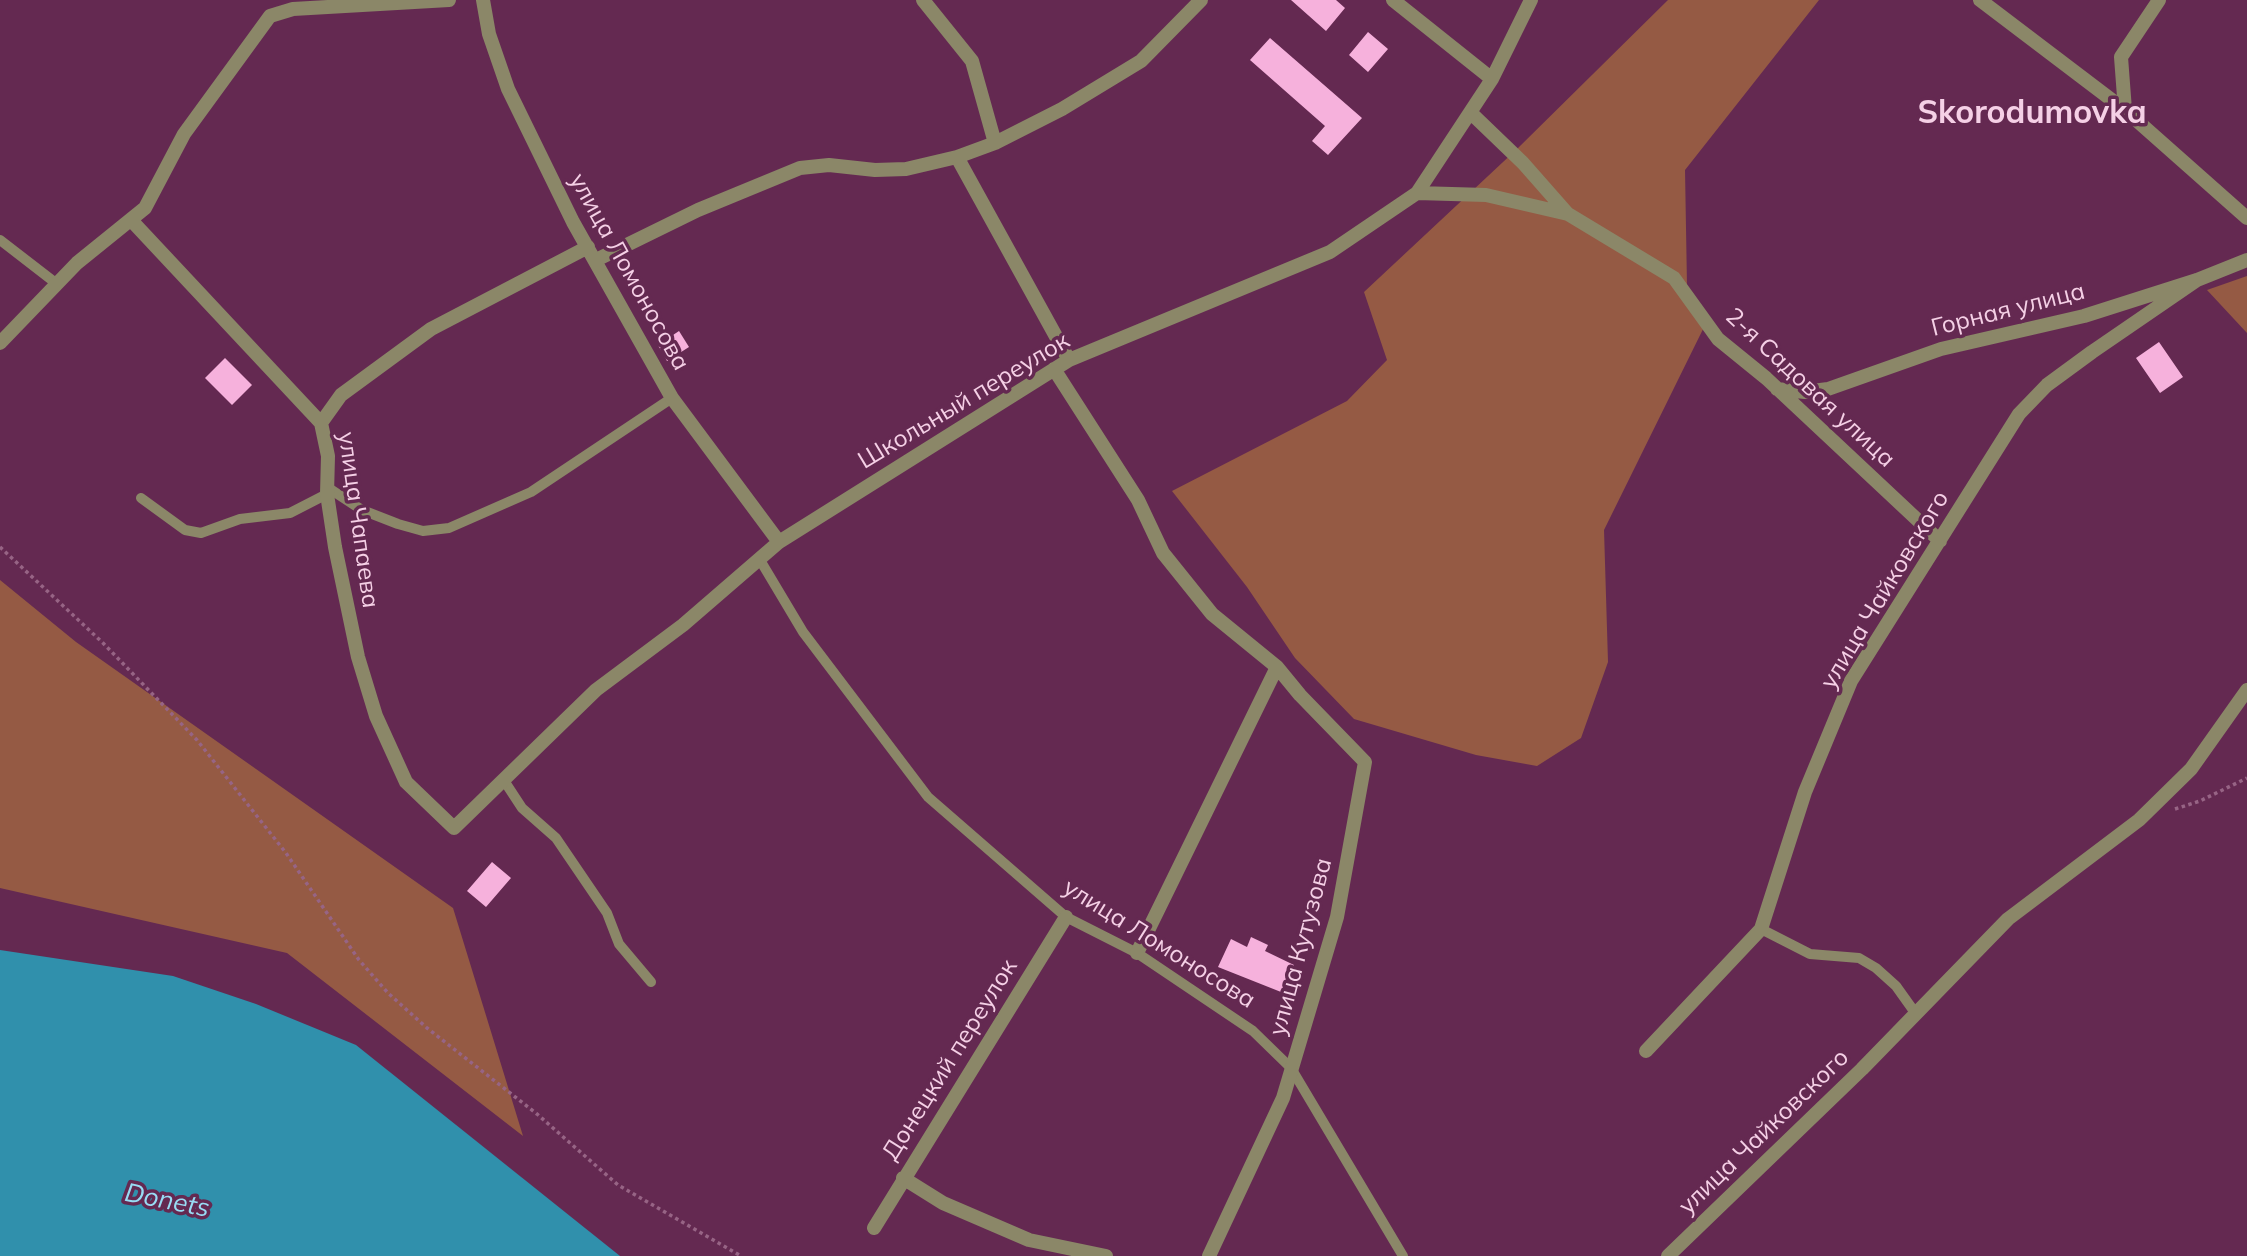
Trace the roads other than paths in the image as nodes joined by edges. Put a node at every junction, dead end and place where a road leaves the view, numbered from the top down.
1 (449, 0) edge
2 (483, 0) edge
3 (923, 0) edge
4 (1201, 0) edge
5 (1393, 0) edge
6 (1531, 0) edge
7 (1980, 0) edge
8 (2159, 0) edge
9 (1492, 79) junction
10 (2125, 110) junction
11 (1471, 113) junction
12 (995, 143) junction
13 (957, 157) junction
14 (1417, 193) junction
15 (1568, 214) junction
16 (2247, 218) edge
17 (131, 220) junction
18 (0, 240) edge
19 (592, 254) junction
20 (2247, 260) edge
21 (2197, 281) junction
22 (57, 284) junction
23 (0, 343) edge
24 (1069, 360) junction
25 (1054, 369) junction
26 (1777, 389) junction
27 (672, 398) junction
28 (321, 422) junction
29 (327, 491) junction
30 (141, 498) dead end
31 (1940, 541) junction
32 (779, 542) junction
33 (760, 560) junction
34 (1278, 667) junction
35 (2247, 690) edge
36 (503, 779) junction
37 (454, 828) joint
38 (1066, 917) junction
39 (1760, 929) junction
40 (1137, 953) junction
41 (650, 982) dead end
42 (1916, 1014) junction
43 (1646, 1051) dead end
44 (1292, 1068) junction
45 (903, 1178) junction
46 (874, 1228) dead end
47 (1106, 1256) edge
48 (1209, 1256) edge
49 (1403, 1256) edge
50 (1668, 1256) edge

1 - 17 street
2 - 19 street, улица Ломоносова
3 - 12 street
4 - 12 street
5 - 9 street
6 - 9 street, Школьный переулок
7 - 10 street
8 - 10 street
9 - 11 street, Школьный переулок
10 - 16 street
11 - 14 street, Школьный переулок
11 - 15 street
12 - 13 street
13 - 19 street
13 - 24 street
14 - 15 street, 2-я Садовая улица
14 - 24 street, Школьный переулок
15 - 26 street, 2-я Садовая улица
17 - 22 street
17 - 28 street, улица Чапаева
18 - 22 lane
19 - 27 street, улица Ломоносова
19 - 28 street
20 - 21 street, Горная улица
21 - 26 street, Горная улица
21 - 31 street, улица Чайковского
22 - 23 street
24 - 25 street, Школьный переулок
25 - 32 street, Школьный переулок
25 - 34 street, улица Кутузова
26 - 31 street, 2-я Садовая улица
27 - 29 lane
27 - 32 street, улица Ломоносова
28 - 29 street, улица Чапаева
29 - 30 lane
29 - 37 street, улица Чапаева
31 - 39 street, улица Чайковского
32 - 33 street, Школьный переулок
33 - 36 street, Школьный переулок
33 - 38 lane, улица Ломоносова
34 - 40 street
34 - 44 street, улица Кутузова
35 - 42 street, улица Чайковского
36 - 37 street, Школьный переулок
36 - 41 lane
38 - 40 lane, улица Ломоносова
38 - 45 street, Донецкий переулок
39 - 42 lane
39 - 43 street, улица Чайковского
40 - 44 lane, улица Ломоносова
42 - 50 street, улица Чайковского
44 - 48 street, улица Кутузова
44 - 49 lane, улица Ломоносова
45 - 46 street, Донецкий переулок
45 - 47 street

